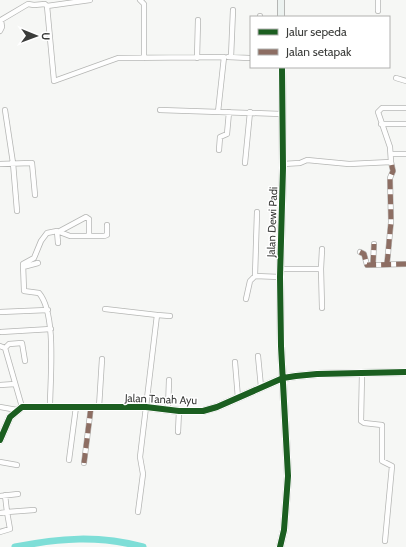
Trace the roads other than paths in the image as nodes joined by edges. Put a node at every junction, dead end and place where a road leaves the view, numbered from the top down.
1 (90, 0) edge
2 (140, 0) edge
3 (281, 0) edge
4 (378, 0) edge
5 (47, 6) junction
6 (233, 10) dead end
7 (378, 11) dead end
8 (281, 16) edge
9 (198, 20) dead end
10 (0, 31) edge
11 (224, 57) junction
12 (231, 57) junction
13 (144, 58) junction
14 (197, 58) junction
15 (249, 58) dead end
16 (282, 68) edge
17 (396, 78) dead end
18 (406, 81) edge
19 (406, 108) edge
20 (5, 110) dead end
21 (160, 110) dead end
22 (218, 112) junction
23 (230, 112) junction
24 (250, 112) junction
25 (281, 114) junction
26 (381, 124) junction
27 (406, 124) edge
28 (219, 150) dead end
29 (392, 154) junction
30 (406, 154) edge
31 (391, 162) junction
32 (13, 163) junction
33 (245, 163) dead end
34 (0, 164) edge
35 (283, 166) junction
36 (35, 195) dead end
37 (17, 211) dead end
38 (257, 212) dead end
39 (107, 225) dead end
40 (59, 231) junction
41 (89, 236) junction
42 (58, 243) dead end
43 (374, 244) dead end
44 (322, 249) dead end
45 (360, 252) dead end
46 (38, 263) dead end
47 (386, 264) junction
48 (406, 264) edge
49 (373, 265) junction
50 (23, 268) junction
51 (281, 269) junction
52 (321, 270) junction
53 (255, 276) junction
54 (280, 277) junction
55 (246, 299) dead end
56 (322, 308) dead end
57 (105, 309) dead end
58 (48, 310) junction
59 (0, 312) edge
60 (157, 315) junction
61 (170, 316) dead end
62 (51, 330) junction
63 (1, 332) edge
64 (0, 346) edge
65 (6, 348) junction
66 (258, 356) dead end
67 (102, 358) dead end
68 (25, 361) dead end
69 (235, 362) dead end
70 (362, 372) junction
71 (406, 372) edge
72 (283, 378) junction
73 (169, 380) dead end
74 (15, 384) junction
75 (0, 385) edge
76 (261, 387) junction
77 (238, 398) junction
78 (0, 407) edge
79 (50, 407) junction
80 (76, 407) junction
81 (91, 407) junction
82 (99, 407) junction
83 (146, 407) junction
84 (20, 409) junction
85 (168, 409) junction
86 (179, 411) junction
87 (178, 432) dead end
88 (0, 440) edge
89 (70, 460) dead end
90 (0, 462) edge
91 (84, 463) dead end
92 (16, 465) dead end
93 (18, 494) dead end
94 (2, 496) edge
95 (34, 510) dead end
96 (7, 512) junction
97 (138, 512) dead end
98 (0, 513) edge
99 (0, 532) edge
100 (385, 541) dead end
101 (280, 547) edge

1 - 5 street
2 - 13 street
3 - 8 street
4 - 7 street
5 - 10 street
5 - 13 street
6 - 12 street
9 - 14 street
11 - 12 street
11 - 14 street
11 - 22 street
12 - 15 street
13 - 14 street
16 - 25 street, Jalan Dewi Padi
17 - 18 street
19 - 26 street
20 - 32 street
21 - 22 street
22 - 23 street
23 - 24 street
23 - 28 street
24 - 25 street
24 - 33 street
25 - 35 street, Jalan Dewi Padi
26 - 27 street
26 - 29 street
29 - 30 street
29 - 31 street
31 - 35 street
31 - 47 street
32 - 34 street
32 - 36 street
32 - 37 street
35 - 51 street, Jalan Dewi Padi
38 - 53 street
39 - 41 street
40 - 41 street
40 - 41 street
40 - 42 street
40 - 50 street
43 - 49 street
44 - 52 street
45 - 49 street
46 - 50 street
47 - 48 street
47 - 49 street
50 - 58 street
51 - 52 street
51 - 54 street, Jalan Dewi Padi
52 - 56 street
53 - 54 street
53 - 55 street
54 - 72 street, Jalan Dewi Padi
57 - 60 street
58 - 59 street
58 - 62 street
60 - 61 street
60 - 83 street
62 - 63 street
62 - 79 street
64 - 65 street
65 - 68 street
65 - 74 street
66 - 76 street
67 - 82 street
69 - 77 street
70 - 71 street, Jalan Tanah Ayu
70 - 72 street, Jalan Tanah Ayu
70 - 100 street
72 - 76 street, Jalan Tanah Ayu
72 - 101 street, Jalan Dewi Padi
73 - 85 street
74 - 75 street
74 - 84 street
76 - 77 street, Jalan Tanah Ayu
77 - 86 street, Jalan Tanah Ayu
78 - 84 street
79 - 80 street, Jalan Tanah Ayu
79 - 84 street, Jalan Tanah Ayu
80 - 81 street, Jalan Tanah Ayu
80 - 89 street
81 - 82 street, Jalan Tanah Ayu
81 - 91 street
82 - 83 street, Jalan Tanah Ayu
83 - 85 street, Jalan Tanah Ayu
83 - 97 street
84 - 88 street
85 - 86 street, Jalan Tanah Ayu
86 - 87 street
90 - 92 street
93 - 94 street
94 - 96 street
95 - 96 street
96 - 98 street
96 - 99 street

